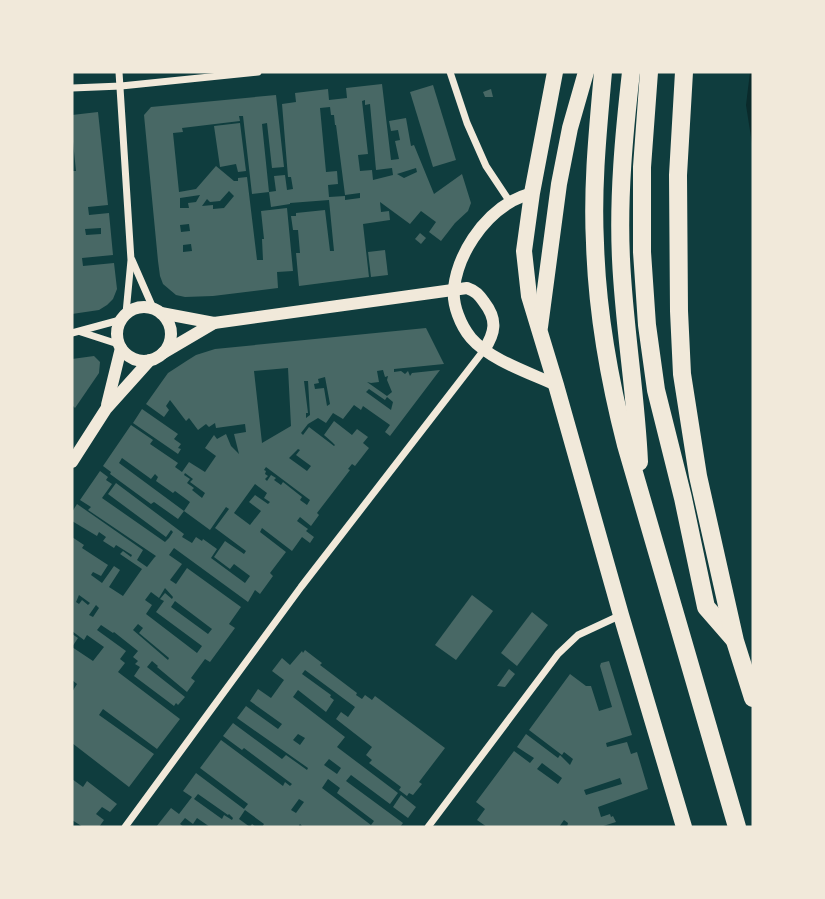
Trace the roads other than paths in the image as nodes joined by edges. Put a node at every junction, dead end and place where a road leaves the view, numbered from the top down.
1 (119, 72) edge
2 (258, 72) edge
3 (450, 72) edge
4 (555, 72) edge
5 (586, 72) edge
6 (603, 72) edge
7 (631, 72) edge
8 (649, 72) edge
9 (684, 72) edge
10 (121, 86) junction
11 (72, 88) edge
12 (532, 193) junction
13 (510, 202) junction
14 (131, 260) junction
15 (454, 289) junction
16 (157, 311) junction
17 (123, 316) junction
18 (214, 323) junction
19 (540, 331) junction
20 (76, 332) edge
21 (120, 346) junction
22 (484, 350) junction
23 (156, 357) junction
24 (556, 385) junction
25 (106, 409) junction
26 (72, 463) edge
27 (640, 492) junction
28 (621, 615) junction
29 (736, 641) junction
30 (753, 698) edge
31 (125, 827) edge
32 (428, 827) edge
33 (684, 827) edge
34 (737, 827) edge

1 - 10 street
2 - 10 street
3 - 13 street
4 - 12 highway
5 - 19 highway
6 - 27 highway
7 - 27 highway
8 - 29 highway
9 - 29 highway
10 - 11 street
10 - 14 street
12 - 13 street
12 - 19 highway
13 - 15 street
14 - 16 street
14 - 17 street
15 - 18 street
15 - 22 street
15 - 22 street
16 - 17 street
16 - 18 street
16 - 23 street
17 - 20 street
17 - 21 street
18 - 23 street
19 - 24 highway
20 - 21 street
21 - 23 street
21 - 25 street
22 - 24 street
22 - 31 street
23 - 25 street
24 - 28 highway
25 - 26 street
27 - 34 highway
28 - 32 street
28 - 33 highway
29 - 30 highway

